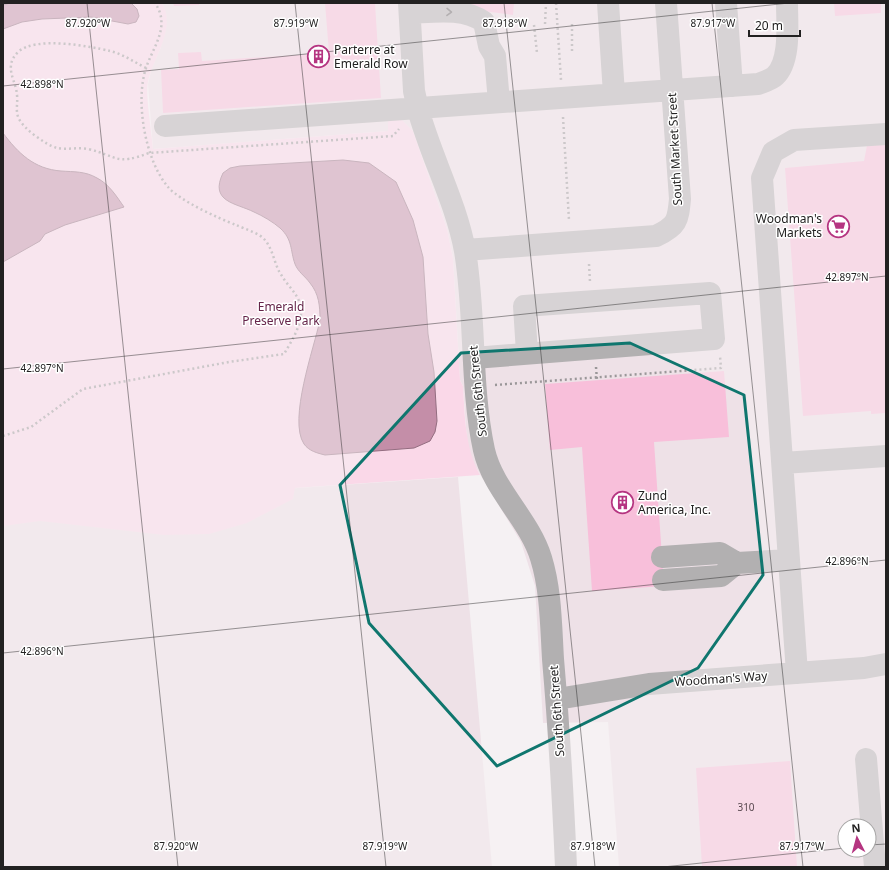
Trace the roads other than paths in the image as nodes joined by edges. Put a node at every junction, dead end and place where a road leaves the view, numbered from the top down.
1 (608, 3) edge
2 (666, 3) edge
3 (726, 3) edge
4 (787, 3) edge
5 (409, 8) edge
6 (732, 86) junction
7 (672, 90) junction
8 (614, 94) junction
9 (498, 102) junction
10 (418, 109) junction
11 (165, 126) dead end
12 (886, 134) edge
13 (465, 250) junction
14 (527, 353) junction
15 (474, 358) junction
16 (886, 456) edge
17 (782, 463) junction
18 (662, 557) dead end
19 (789, 560) junction
20 (737, 563) junction
21 (663, 580) dead end
22 (886, 664) edge
23 (798, 673) junction
24 (556, 699) junction
25 (866, 759) dead end
26 (565, 844) junction
27 (566, 867) edge
28 (572, 867) edge
29 (875, 867) edge

1 - 8 street
2 - 7 street, South Market Street
3 - 6 street
4 - 6 street
5 -> 9 street
5 - 10 street, South 6th Street
6 - 7 street
7 - 8 street
7 - 13 street, South Market Street
8 - 9 street
9 - 10 street
10 - 11 street
10 - 13 street, South 6th Street
12 - 17 street
13 - 15 street, South 6th Street
14 - 14 street
14 - 15 street
15 - 24 street, South 6th Street
16 - 17 street
17 - 19 street
18 - 20 street
19 - 20 street
19 - 23 street
20 - 21 street
22 - 23 street, Woodman's Way
23 - 24 street, Woodman's Way
24 - 26 street, South 6th Street
25 - 29 street
26 - 27 street, South 6th Street
26 - 28 street, South 6th Street

